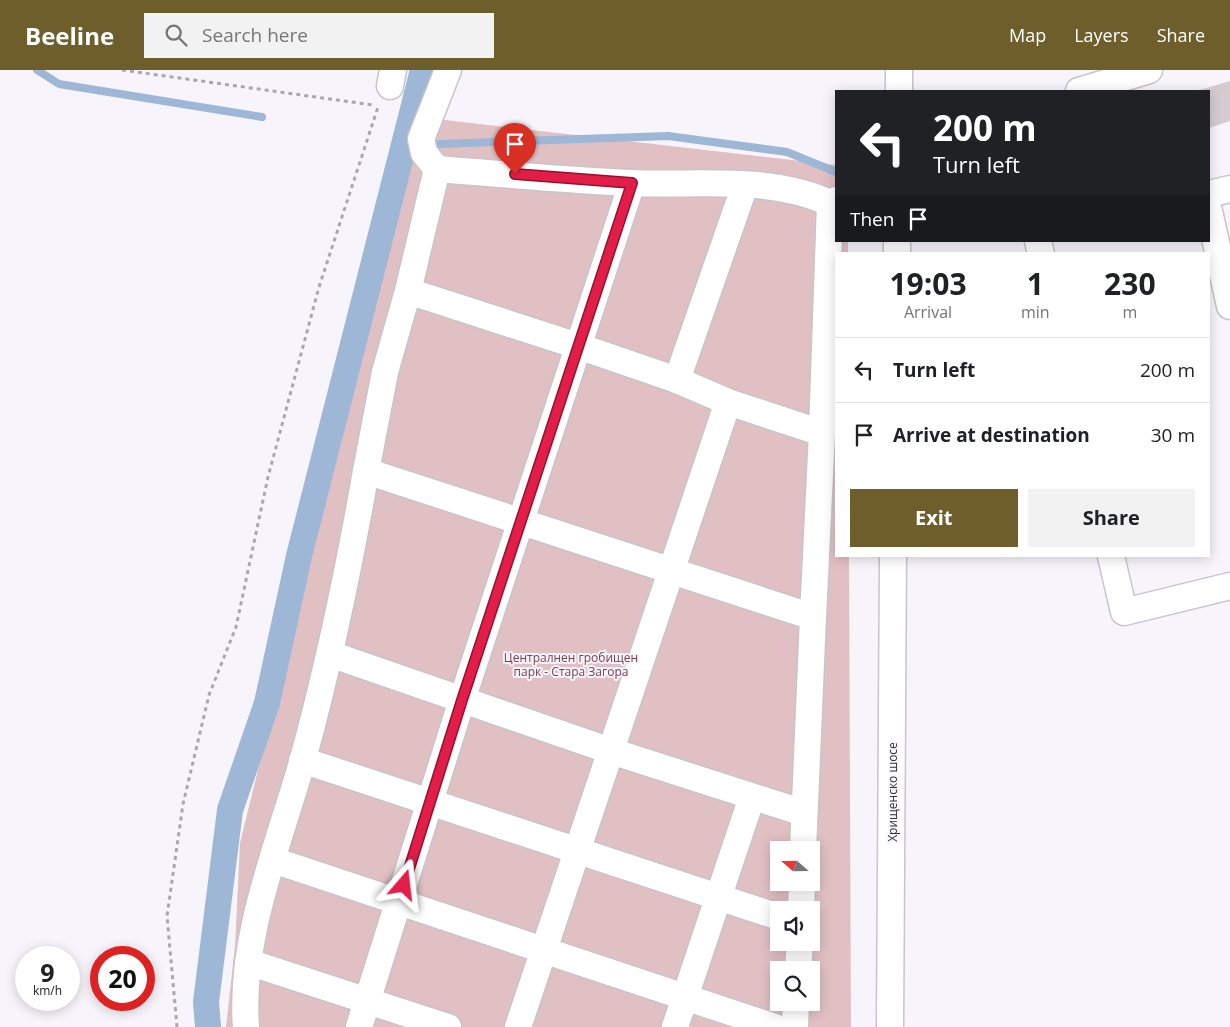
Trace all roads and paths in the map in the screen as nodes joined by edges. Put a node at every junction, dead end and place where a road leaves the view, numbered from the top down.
1 (122, 70) edge
2 (448, 70) edge
3 (899, 70) edge
4 (1149, 70) edge
5 (898, 90) edge
6 (1083, 90) edge
7 (437, 169) junction
8 (632, 183) junction
9 (745, 186) junction
10 (1230, 189) edge
11 (1210, 194) edge
12 (833, 201) edge
13 (1210, 216) edge
14 (408, 291) junction
15 (1230, 306) edge
16 (578, 346) junction
17 (677, 380) junction
18 (728, 402) junction
19 (822, 433) junction
20 (366, 471) junction
21 (522, 521) junction
22 (893, 557) edge
23 (1111, 557) edge
24 (672, 572) junction
25 (1230, 586) edge
26 (813, 617) junction
27 (330, 654) junction
28 (462, 700) junction
29 (611, 751) junction
30 (302, 760) junction
31 (752, 797) junction
32 (430, 802) junction
33 (804, 813) junction
34 (803, 841) edge
35 (577, 850) junction
36 (273, 860) junction
37 (718, 897) junction
38 (399, 902) junction
39 (770, 914) edge
40 (544, 949) junction
41 (248, 962) junction
42 (685, 997) junction
43 (367, 1000) junction
44 (796, 1011) edge
45 (177, 1027) edge
46 (246, 1027) edge
47 (359, 1027) edge
48 (448, 1027) edge
49 (518, 1027) edge
50 (675, 1027) edge
51 (775, 1027) edge
52 (795, 1027) edge
53 (890, 1027) edge

1 - 45 path
2 - 7 street
3 - 5 street
4 - 6 street
7 - 8 street
7 - 14 street
8 - 9 street
8 - 16 street
9 - 12 street
9 - 17 street
10 - 11 street
12 - 19 street
13 - 15 street
14 - 16 street
14 - 20 street
16 - 17 street
16 - 21 street
17 - 18 street
18 - 19 street
18 - 24 street
19 - 26 street
20 - 21 street
20 - 27 street
21 - 24 street
21 - 28 street
22 - 53 street, Хрищенско шосе
23 - 25 street
24 - 26 street
24 - 29 street
26 - 33 street
27 - 28 street
27 - 30 street
28 - 29 street
28 - 32 street
29 - 31 street
29 - 35 street
30 - 32 street
30 - 36 street
31 - 33 street
31 - 37 street
32 - 35 street
32 - 38 street
33 - 34 street
35 - 37 street
35 - 40 street
36 - 38 street
36 - 41 street
37 - 39 street
37 - 42 street
38 - 40 street
38 - 43 street
40 - 42 street
40 - 49 street
41 - 43 street
41 - 46 street
42 - 50 street
42 - 51 street
43 - 47 street
43 - 48 street
44 - 52 street

